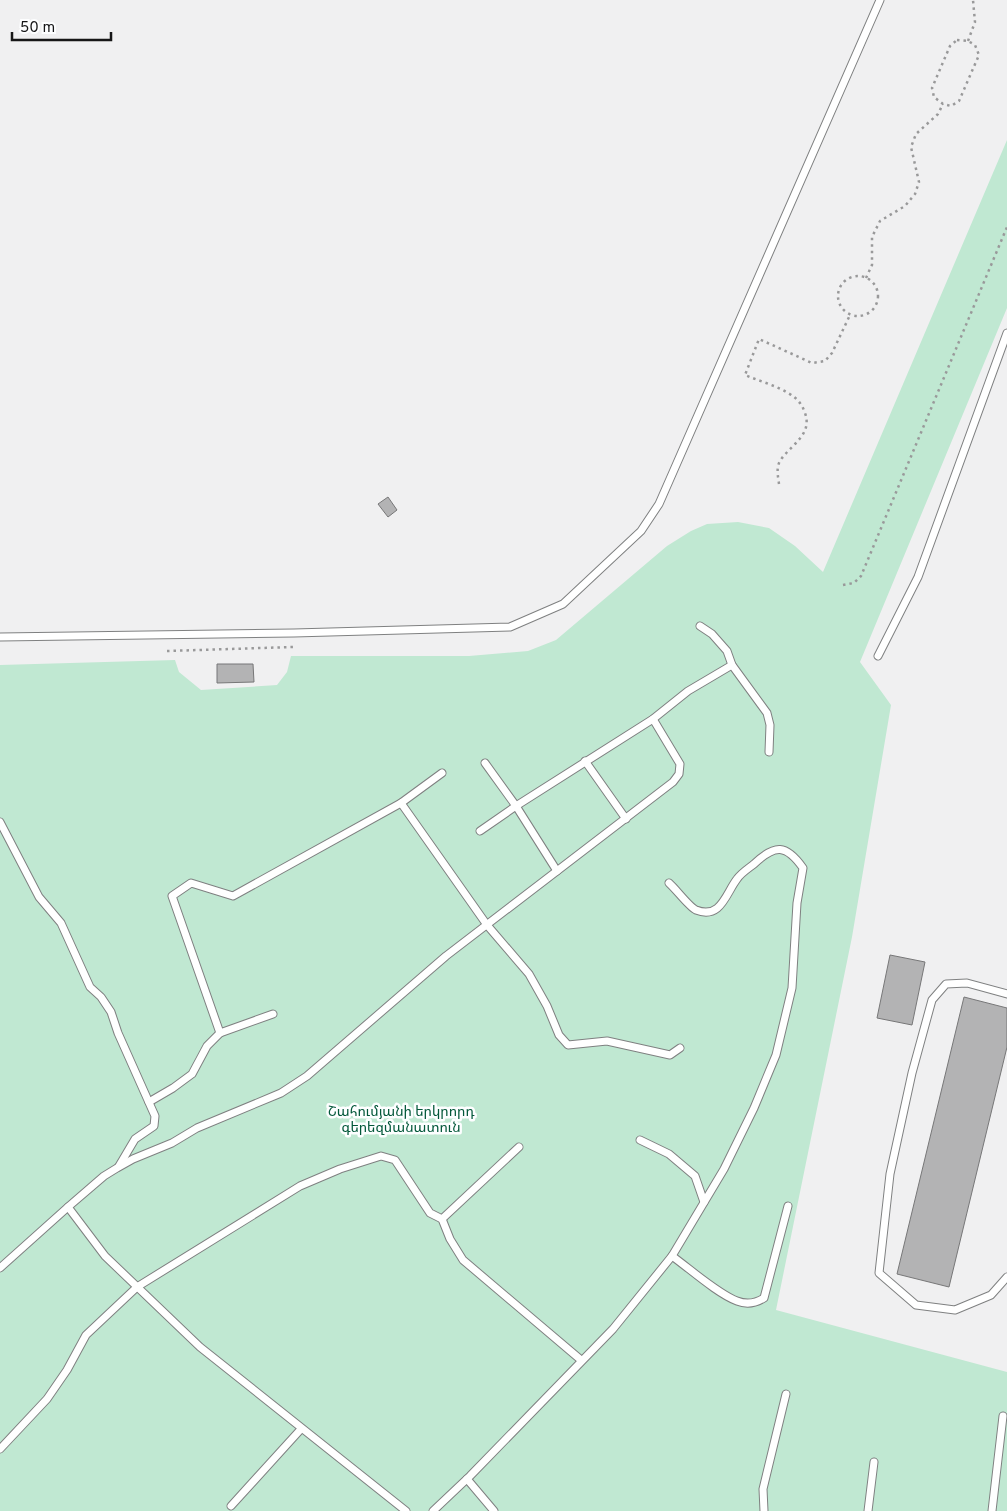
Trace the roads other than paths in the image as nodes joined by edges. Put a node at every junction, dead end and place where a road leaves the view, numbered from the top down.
1 (880, 0) edge
2 (1007, 333) edge
3 (700, 626) dead end
4 (0, 637) edge
5 (878, 656) dead end
6 (732, 666) junction
7 (653, 718) junction
8 (769, 752) dead end
9 (585, 761) junction
10 (486, 763) dead end
11 (442, 773) dead end
12 (401, 803) junction
13 (516, 806) junction
14 (626, 819) junction
15 (0, 822) edge
16 (480, 831) dead end
17 (557, 872) junction
18 (669, 883) dead end
19 (487, 925) junction
20 (1007, 994) edge
21 (273, 1014) dead end
22 (220, 1033) junction
23 (680, 1048) dead end
24 (149, 1102) junction
25 (640, 1140) dead end
26 (519, 1147) dead end
27 (118, 1168) junction
28 (704, 1202) junction
29 (788, 1206) dead end
30 (68, 1207) junction
31 (442, 1219) junction
32 (672, 1256) junction
33 (0, 1268) edge
34 (1007, 1277) edge
35 (137, 1287) junction
36 (581, 1360) junction
37 (786, 1394) dead end
38 (1003, 1416) dead end
39 (301, 1429) junction
40 (0, 1449) edge
41 (874, 1462) dead end
42 (468, 1479) junction
43 (231, 1506) dead end
44 (406, 1511) edge
45 (433, 1511) edge
46 (494, 1511) edge
47 (764, 1511) edge
48 (868, 1511) edge
49 (992, 1511) edge

1 - 4 lane
2 - 5 lane
3 - 6 lane
6 - 7 lane
6 - 8 lane
7 - 9 lane
7 - 14 lane
9 - 13 lane
9 - 14 lane
10 - 13 lane
11 - 12 lane
12 - 19 lane
12 - 22 lane
13 - 16 lane
13 - 17 lane
14 - 17 lane
15 - 24 lane
17 - 19 lane
18 - 28 lane
19 - 23 lane
19 - 27 lane
20 - 34 lane
21 - 22 lane
22 - 24 lane
24 - 27 lane
25 - 28 lane
26 - 31 lane
27 - 30 lane
28 - 32 lane
29 - 32 lane
30 - 33 lane
30 - 35 lane
31 - 35 lane
31 - 36 lane
32 - 36 lane
35 - 39 lane
35 - 40 lane
36 - 42 lane
37 - 47 lane
38 - 49 lane
39 - 43 lane
39 - 44 lane
41 - 48 lane
42 - 45 lane
42 - 46 lane

